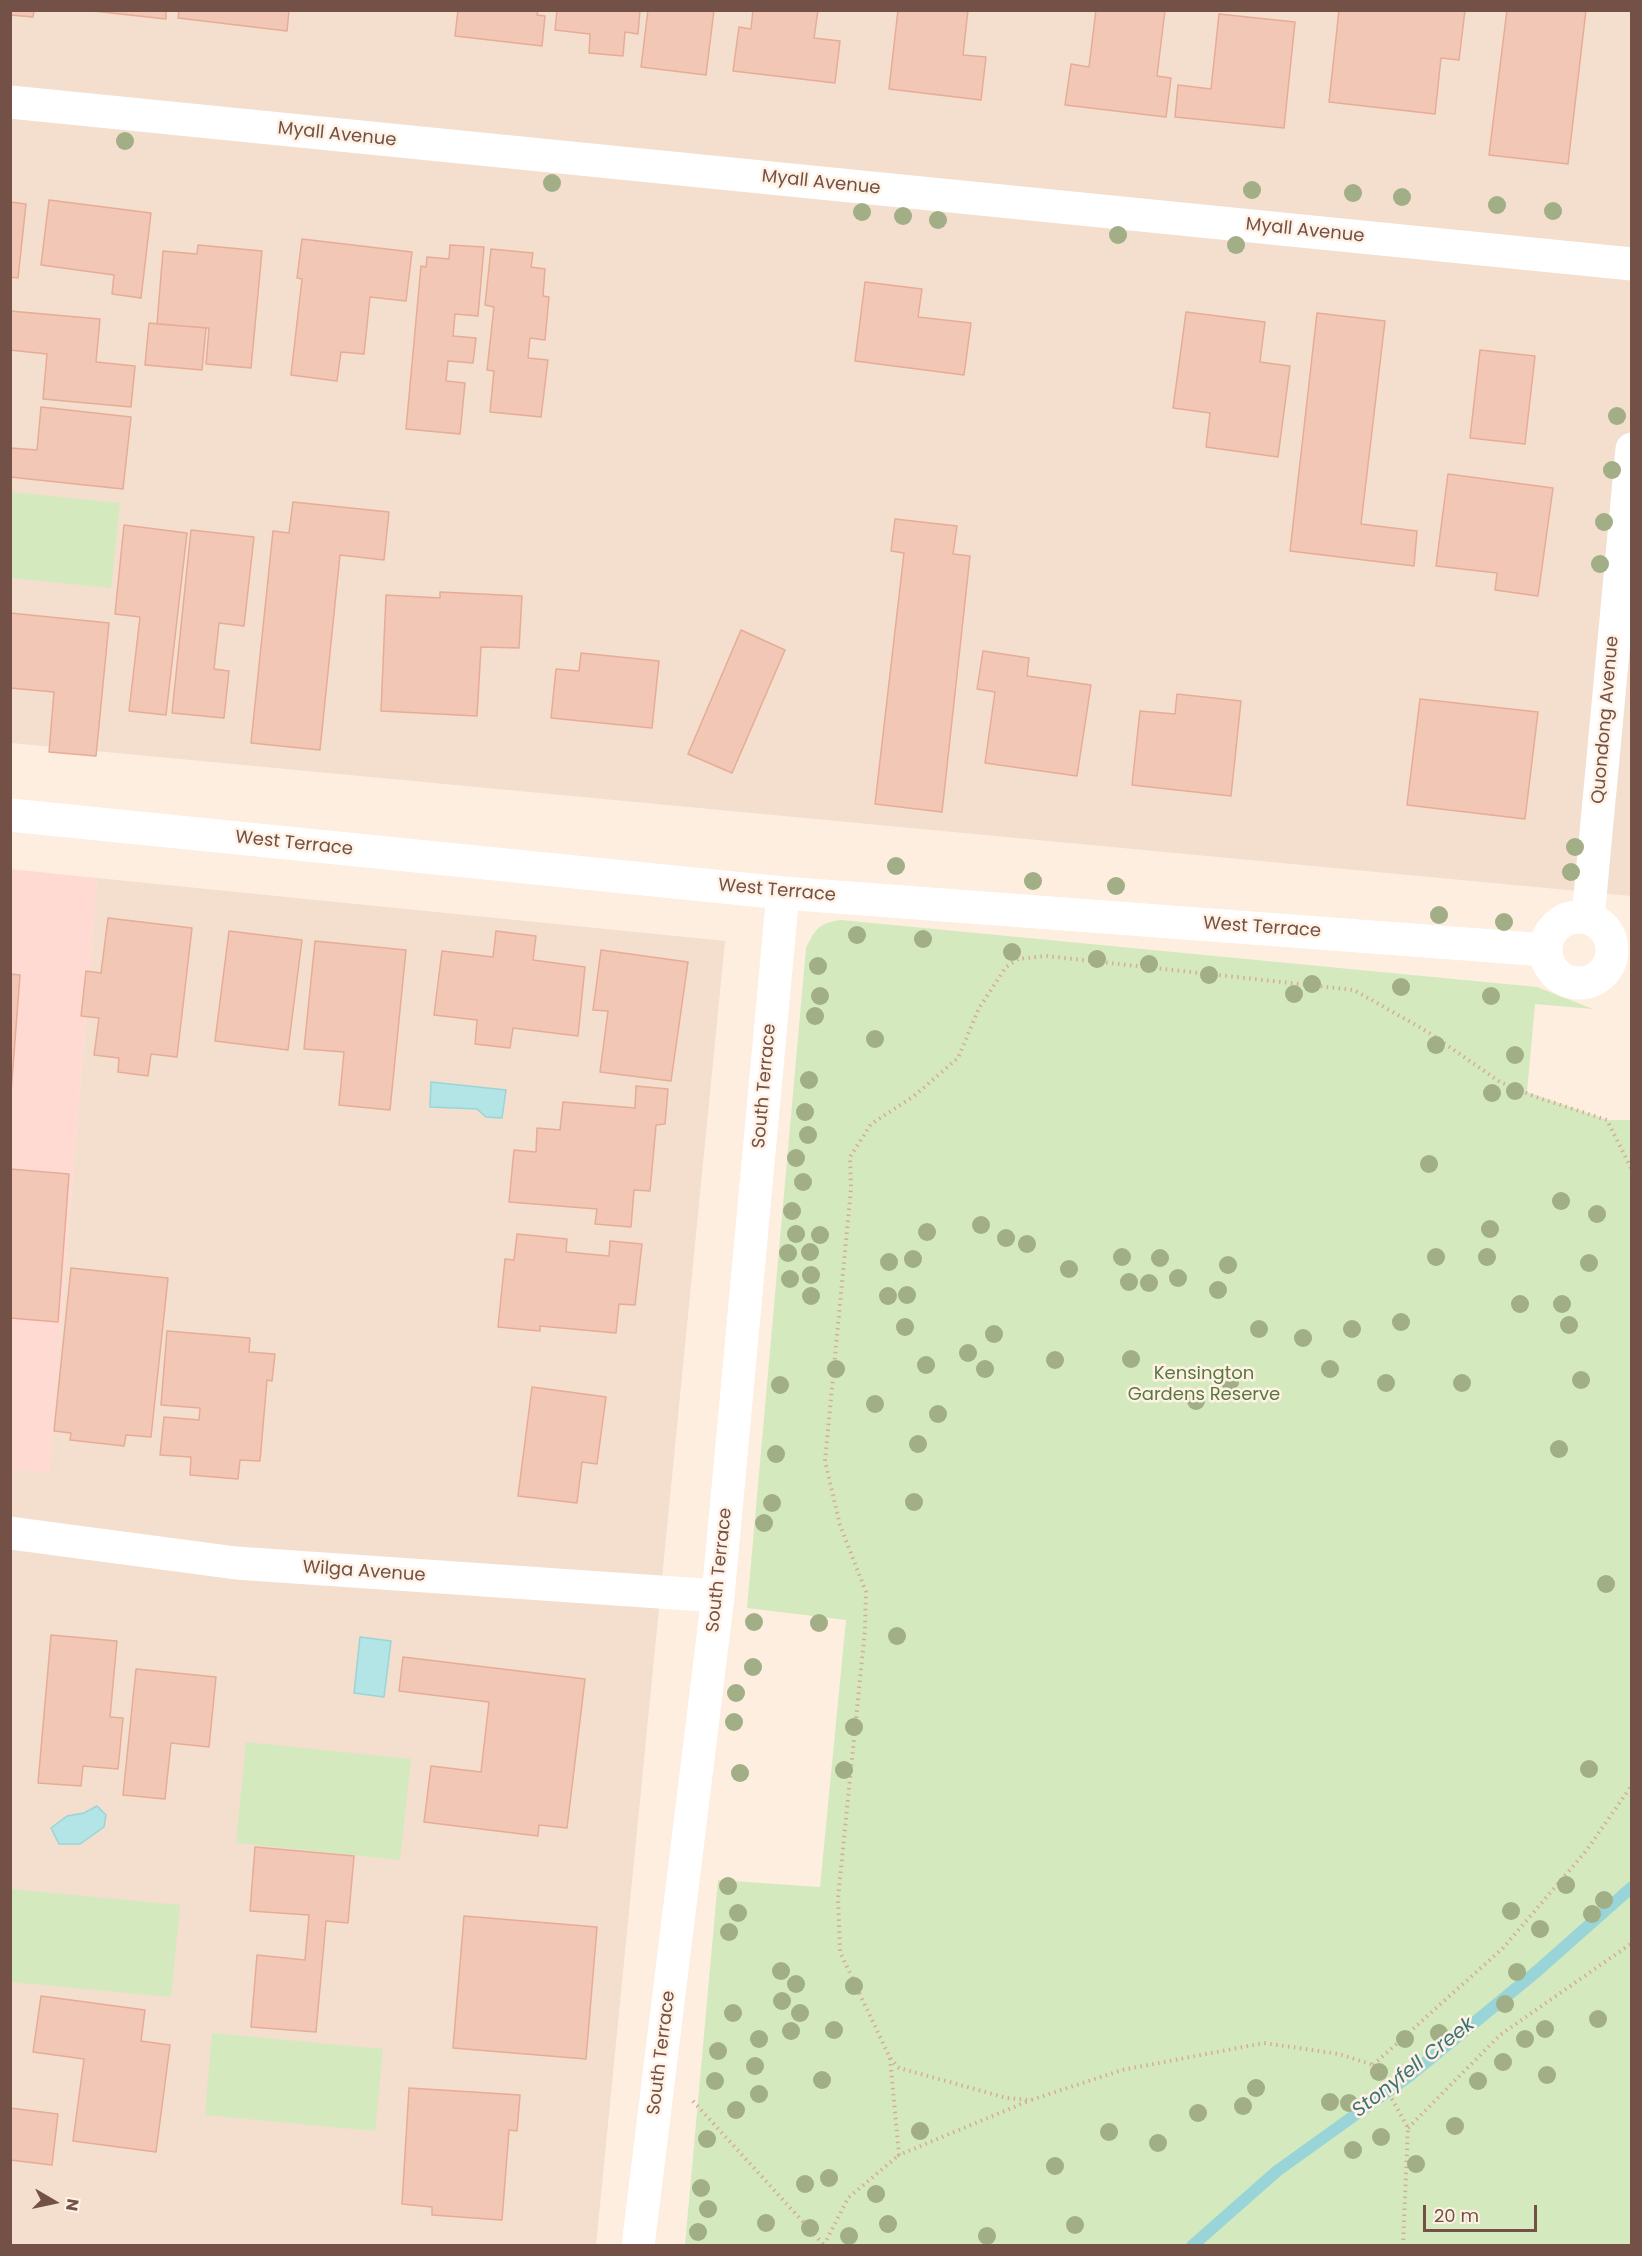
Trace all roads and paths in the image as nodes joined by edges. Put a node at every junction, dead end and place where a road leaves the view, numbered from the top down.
1 (10, 102) edge
2 (1632, 264) edge
3 (1632, 449) edge
4 (10, 815) edge
5 (783, 893) junction
6 (1588, 918) junction
7 (1546, 950) junction
8 (1622, 953) edge
9 (1632, 1170) edge
10 (10, 1533) edge
11 (718, 1596) junction
12 (1632, 1785) edge
13 (1632, 1943) edge
14 (890, 2058) junction
15 (660, 2064) junction
16 (1373, 2065) junction
17 (1031, 2100) junction
18 (1407, 2128) junction
19 (899, 2155) junction
20 (824, 2245) edge
21 (638, 2246) edge
22 (1403, 2246) edge

1 - 2 street, Myall Avenue
3 - 6 street, Quondong Avenue
4 - 5 street, West Terrace
5 - 7 street, West Terrace
5 - 11 street, South Terrace
6 - 7 street
6 - 8 street
7 - 8 street
9 - 14 path
10 - 11 street, Wilga Avenue
11 - 15 street, South Terrace
12 - 16 path
13 - 18 path
14 - 17 path
14 - 19 path
15 - 20 path
15 - 21 street, South Terrace
16 - 17 path
16 - 18 path
17 - 19 path
18 - 22 path
19 - 20 path

